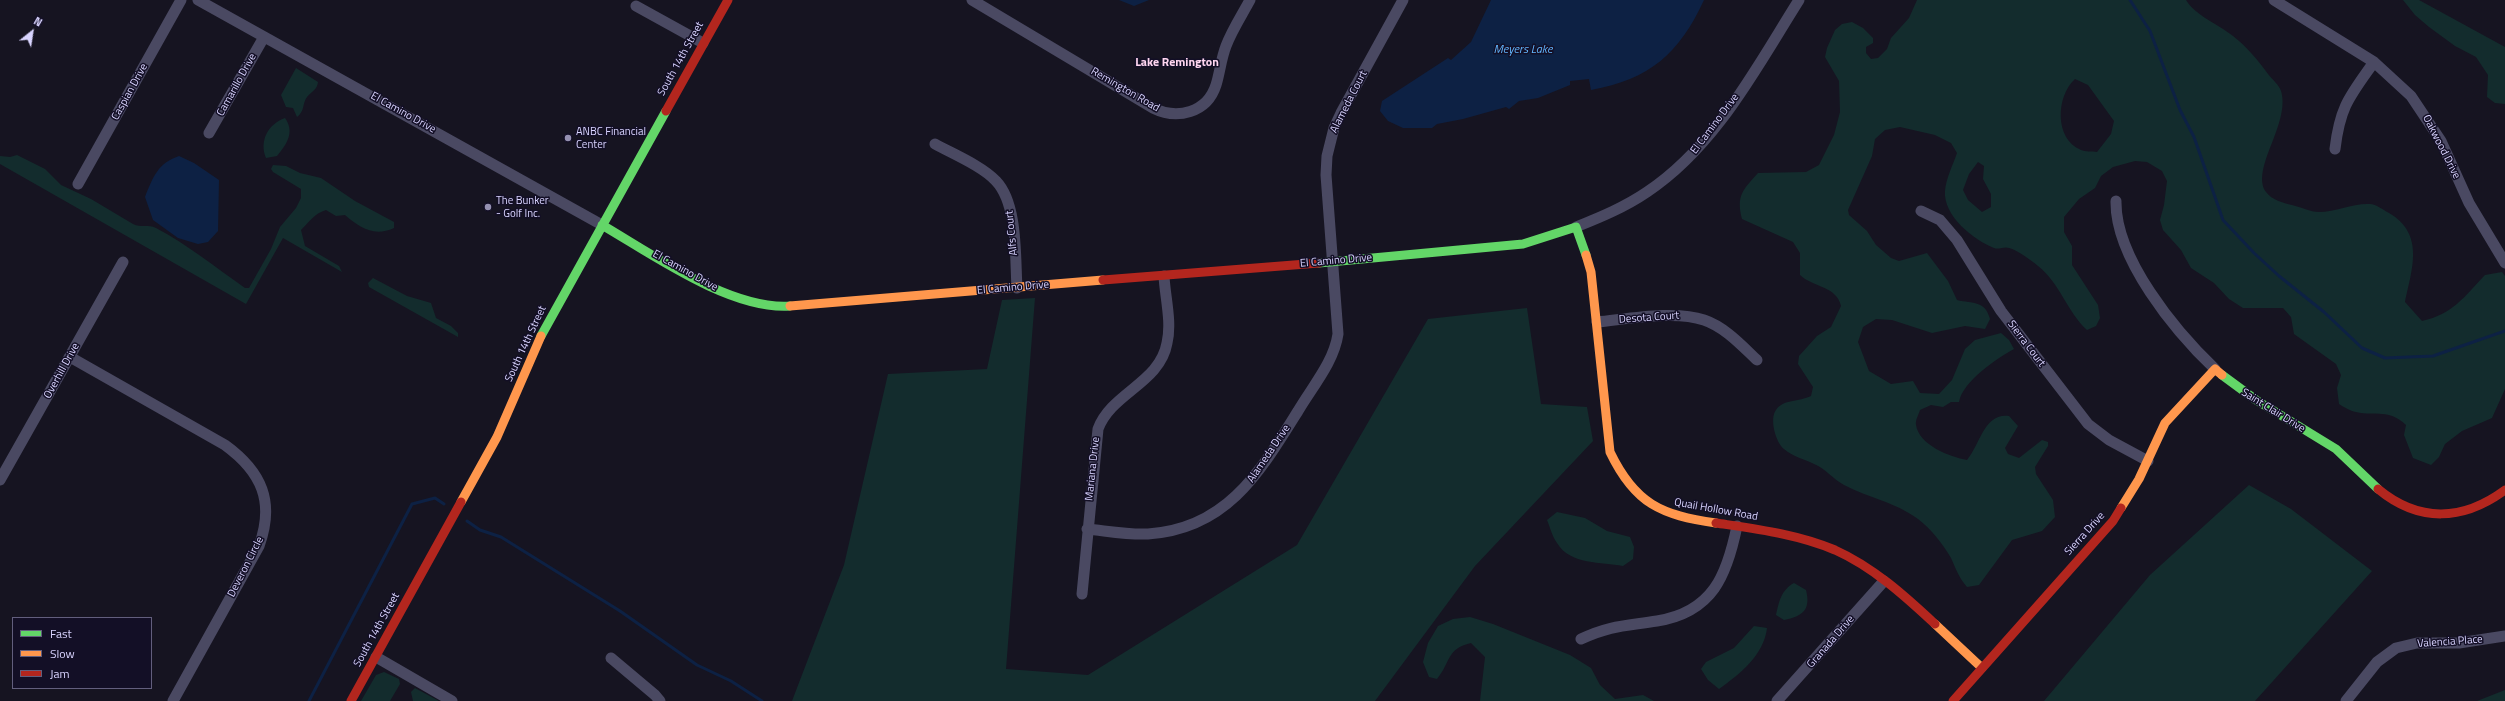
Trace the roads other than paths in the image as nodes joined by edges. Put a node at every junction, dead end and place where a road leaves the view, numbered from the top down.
1 (181, 0) edge
2 (198, 0) edge
3 (728, 0) edge
4 (972, 0) edge
5 (1250, 0) edge
6 (1403, 0) edge
7 (1800, 0) edge
8 (2274, 0) edge
9 (636, 6) dead end
10 (264, 37) junction
11 (703, 43) junction
12 (2374, 62) junction
13 (210, 133) dead end
14 (935, 144) dead end
15 (2335, 149) dead end
16 (78, 184) dead end
17 (2116, 201) dead end
18 (1921, 211) dead end
19 (602, 225) junction
20 (1576, 227) junction
21 (1333, 261) junction
22 (123, 262) dead end
23 (2505, 264) edge
24 (1164, 276) junction
25 (1017, 288) junction
26 (1598, 322) junction
27 (70, 357) junction
28 (1757, 360) dead end
29 (2214, 369) junction
30 (2148, 461) junction
31 (0, 480) edge
32 (2505, 490) edge
33 (1737, 526) junction
34 (1087, 530) junction
35 (1884, 581) junction
36 (1082, 594) dead end
37 (2505, 636) edge
38 (1581, 639) dead end
39 (376, 657) junction
40 (611, 658) dead end
41 (1982, 668) junction
42 (173, 701) edge
43 (351, 701) edge
44 (452, 701) edge
45 (660, 701) edge
46 (1777, 701) edge
47 (1954, 701) edge
48 (2346, 701) edge

1 - 16 street, Caspian Drive
2 - 10 street, El Camino Drive
3 - 11 street, South 14th Street
4 - 5 street, Remington Road
6 - 21 street, Alameda Court
7 - 20 street, El Camino Drive
8 - 12 street, Oakwood Drive
9 - 11 street
10 - 13 street, Camarillo Drive
10 - 19 street, El Camino Drive
11 - 19 street, South 14th Street
12 - 15 street
12 - 23 street, Oakwood Drive
14 - 25 street, Alfs Court
17 - 29 street, Saint Clair Drive
18 - 30 street, Sierra Court
19 - 25 street, El Camino Drive
19 - 39 street, South 14th Street
20 - 21 street, El Camino Drive
20 - 26 street, Quail Hollow Road
21 - 24 street, El Camino Drive
21 - 34 street, Alameda Drive
22 - 27 street, Overhill Drive
24 - 25 street, El Camino Drive
24 - 34 street, Mariana Drive
26 - 28 street, Desota Court
26 - 33 street, Quail Hollow Road
27 - 31 street, Overhill Drive
27 - 42 street, Deveron Circle
29 - 30 street, Sierra Drive
29 - 32 street, Saint Clair Drive
30 - 41 street, Sierra Drive
33 - 35 street, Quail Hollow Road
33 - 38 street
34 - 36 street, Mariana Drive
35 - 41 street, Quail Hollow Road
35 - 46 street, Granada Drive
37 - 48 street, Valencia Place
39 - 43 street, South 14th Street
39 - 44 street
40 - 45 street
41 - 47 street, Sierra Drive

